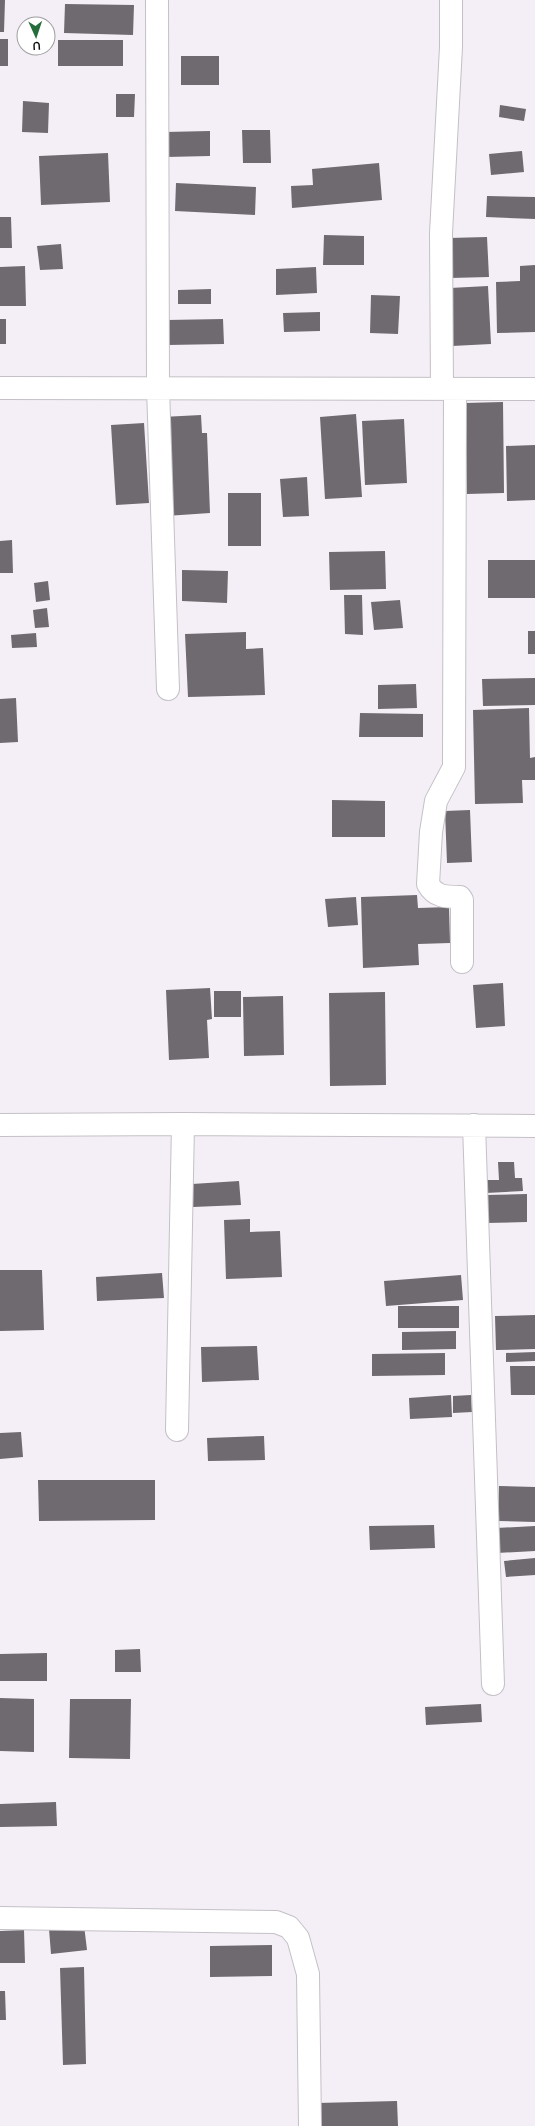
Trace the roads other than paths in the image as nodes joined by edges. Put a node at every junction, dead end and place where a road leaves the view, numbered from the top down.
1 (157, 0) edge
2 (451, 0) edge
3 (0, 388) edge
4 (158, 388) junction
5 (448, 389) junction
6 (535, 389) edge
7 (168, 689) dead end
8 (462, 962) dead end
9 (182, 1124) junction
10 (0, 1125) edge
11 (474, 1125) junction
12 (535, 1126) edge
13 (177, 1430) dead end
14 (493, 1684) dead end
15 (0, 1918) edge
16 (310, 2126) edge

1 - 4 street
2 - 5 street
3 - 4 street
4 - 5 street
4 - 7 street
5 - 6 street
5 - 8 street
9 - 10 street
9 - 11 street
9 - 13 street
11 - 12 street
11 - 14 street
15 - 16 street

